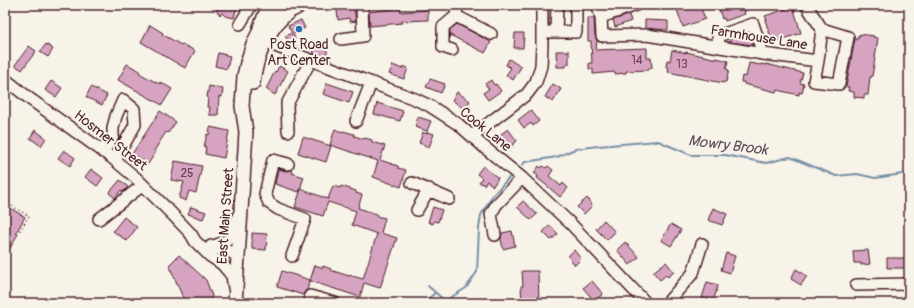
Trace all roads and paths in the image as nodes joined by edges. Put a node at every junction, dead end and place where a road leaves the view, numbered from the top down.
1 (250, 5) edge
2 (268, 5) edge
3 (362, 5) edge
4 (542, 5) edge
5 (557, 5) edge
6 (576, 5) edge
7 (599, 5) edge
8 (636, 5) edge
9 (806, 5) edge
10 (289, 7) edge
11 (457, 11) edge
12 (601, 17) junction
13 (240, 24) dead end
14 (822, 30) junction
15 (542, 32) junction
16 (556, 32) junction
17 (491, 34) dead end
18 (340, 39) dead end
19 (259, 43) junction
20 (719, 46) junction
21 (452, 50) dead end
22 (763, 54) junction
23 (311, 60) junction
24 (818, 61) junction
25 (5, 79) edge
26 (371, 83) junction
27 (356, 120) dead end
28 (288, 131) dead end
29 (472, 136) junction
30 (103, 152) junction
31 (115, 160) junction
32 (288, 164) dead end
33 (522, 178) junction
34 (412, 183) dead end
35 (143, 185) junction
36 (429, 190) junction
37 (449, 199) dead end
38 (5, 202) edge
39 (242, 205) junction
40 (417, 210) dead end
41 (99, 219) dead end
42 (19, 232) dead end
43 (495, 235) dead end
44 (702, 244) dead end
45 (211, 251) junction
46 (292, 256) dead end
47 (238, 257) junction
48 (909, 284) edge
49 (856, 285) dead end
50 (310, 296) dead end
51 (235, 299) edge
52 (335, 303) edge
53 (646, 303) edge
54 (667, 303) edge

1 - 13 street
2 - 19 street
3 - 18 street
4 - 15 street
5 - 16 street
6 - 16 street
7 - 12 street
8 - 12 street
9 - 14 street, Farmhouse Lane
10 - 19 main road, East Main Street
11 - 17 street
11 - 21 street
12 - 20 street, Farmhouse Lane
14 - 24 street
14 - 24 street, Farmhouse Lane
15 - 16 street
15 - 29 street
19 - 23 street, Cook Lane
19 - 39 main road, East Main Street
20 - 22 street, Farmhouse Lane
20 - 22 street
22 - 24 street, Farmhouse Lane
23 - 26 street, Cook Lane
23 - 28 street
25 - 30 street, Hosmer Street
26 - 27 street
26 - 29 street, Cook Lane
29 - 33 street, Cook Lane
30 - 31 street, Hosmer Street
30 - 31 street
31 - 35 street, Hosmer Street
32 - 46 street
33 - 43 street
33 - 53 street, Cook Lane
34 - 36 street
35 - 41 street
35 - 45 street, Hosmer Street
36 - 37 street
36 - 40 street
38 - 42 path
39 - 45 street
39 - 47 main road, East Main Street
44 - 54 street
45 - 47 street, Hosmer Street
45 - 51 street, Hosmer Street
47 - 51 main road, East Main Street
48 - 49 street
50 - 52 street

